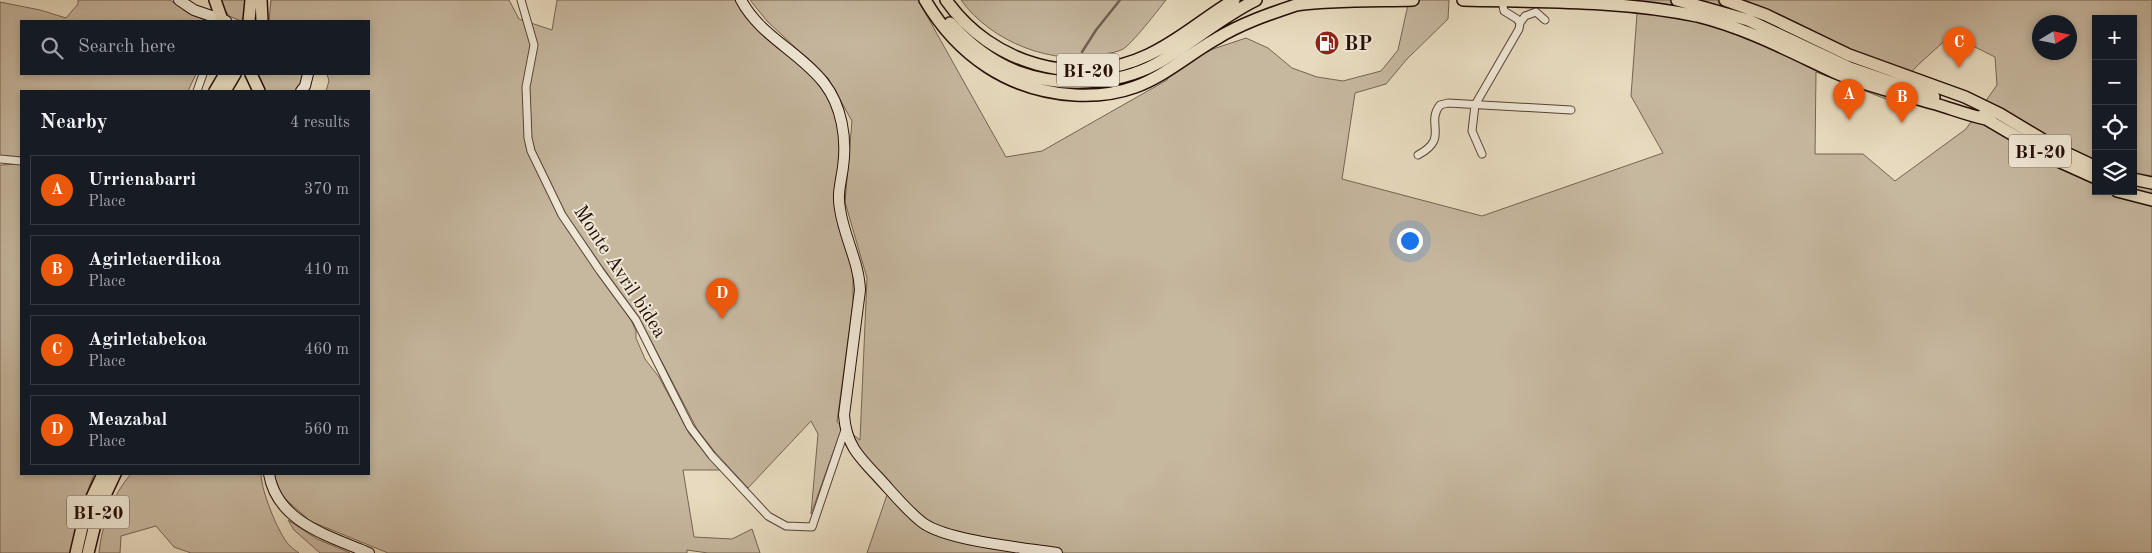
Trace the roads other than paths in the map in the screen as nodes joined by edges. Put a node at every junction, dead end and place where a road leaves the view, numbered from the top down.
1 (179, 0) edge
2 (215, 0) edge
3 (251, 0) edge
4 (260, 0) edge
5 (521, 0) edge
6 (741, 0) edge
7 (925, 0) edge
8 (933, 0) edge
9 (946, 0) edge
10 (1234, 0) edge
11 (1256, 0) edge
12 (1413, 0) edge
13 (1463, 0) edge
14 (1677, 0) edge
15 (1725, 0) edge
16 (1502, 1) edge
17 (1546, 16) dead end
18 (261, 19) edge
19 (220, 20) edge
20 (223, 20) edge
21 (249, 20) edge
22 (1520, 23) junction
23 (203, 75) edge
24 (224, 75) edge
25 (234, 75) edge
26 (251, 75) edge
27 (308, 75) edge
28 (197, 90) edge
29 (216, 90) edge
30 (226, 90) edge
31 (259, 90) edge
32 (302, 90) edge
33 (1475, 105) junction
34 (1571, 110) dead end
35 (1986, 119) junction
36 (1482, 154) dead end
37 (1418, 156) dead end
38 (0, 160) edge
39 (20, 161) edge
40 (2092, 165) edge
41 (2092, 176) edge
42 (2137, 180) edge
43 (2152, 183) edge
44 (2137, 190) edge
45 (2152, 193) edge
46 (2133, 195) edge
47 (2152, 200) edge
48 (845, 430) junction
49 (103, 475) edge
50 (115, 475) edge
51 (269, 475) edge
52 (76, 553) edge
53 (88, 553) edge
54 (369, 553) edge
55 (1057, 553) edge

1 - 19 street
2 - 20 main road
3 - 21 main road
4 - 18 main road
5 - 48 street, Monte Avril bidea
6 - 48 street
7 - 12 main road
8 - 11 main road, BI-20
9 - 10 main road, BI-20
13 - 16 main road
14 - 35 main road, BI-20
15 - 40 main road, BI-20
16 - 22 street
16 - 35 main road
17 - 22 street
22 - 33 street
23 - 28 street
24 - 29 main road
25 - 30 main road
26 - 31 main road
27 - 32 street
33 - 34 street
33 - 36 street
33 - 37 street
35 - 41 main road, BI-20
38 - 39 street
42 - 43 main road
44 - 45 main road
46 - 47 main road
48 - 55 street
49 - 52 main road, BI-20
50 - 53 main road, BI-20
51 - 54 street

